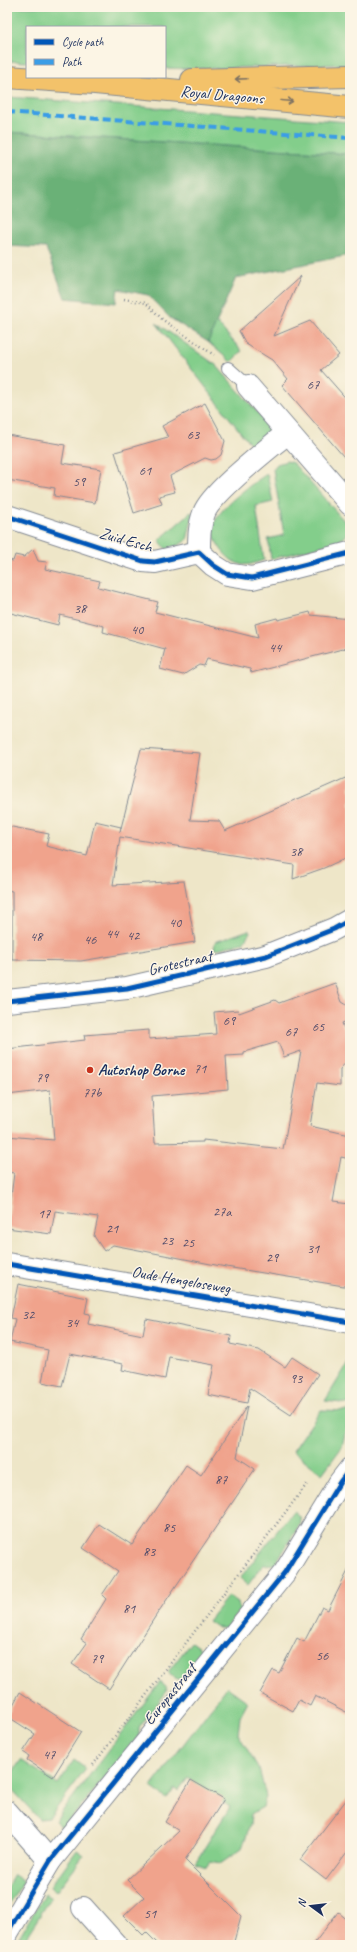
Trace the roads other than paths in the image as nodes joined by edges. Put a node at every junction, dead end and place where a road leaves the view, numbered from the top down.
1 (350, 76) edge
2 (7, 77) edge
3 (95, 83) junction
4 (350, 107) edge
5 (228, 368) road end
6 (248, 386) joint
7 (287, 433) junction
8 (350, 504) edge
9 (7, 516) edge
10 (199, 552) junction
11 (350, 553) edge
12 (350, 920) edge
13 (7, 1002) edge
14 (7, 1264) edge
15 (350, 1322) edge
16 (350, 1470) edge
17 (7, 1812) edge
18 (50, 1861) junction
19 (83, 1908) dead end
20 (7, 1933) edge
21 (116, 1945) edge

1 -> 3 main road, Royal Dragoons
2 - 3 main road, Royal Dragoons
3 -> 4 main road, Royal Dragoons
5 - 6 lane
6 - 7 street
7 - 8 street
7 - 10 street
9 - 10 street, Zuid Esch
10 - 11 street
12 - 13 street, Grotestraat
14 - 15 street, Oude Hengeloseweg
16 - 18 street, Europastraat
17 - 18 street
18 - 20 street, Europastraat
19 - 21 street

